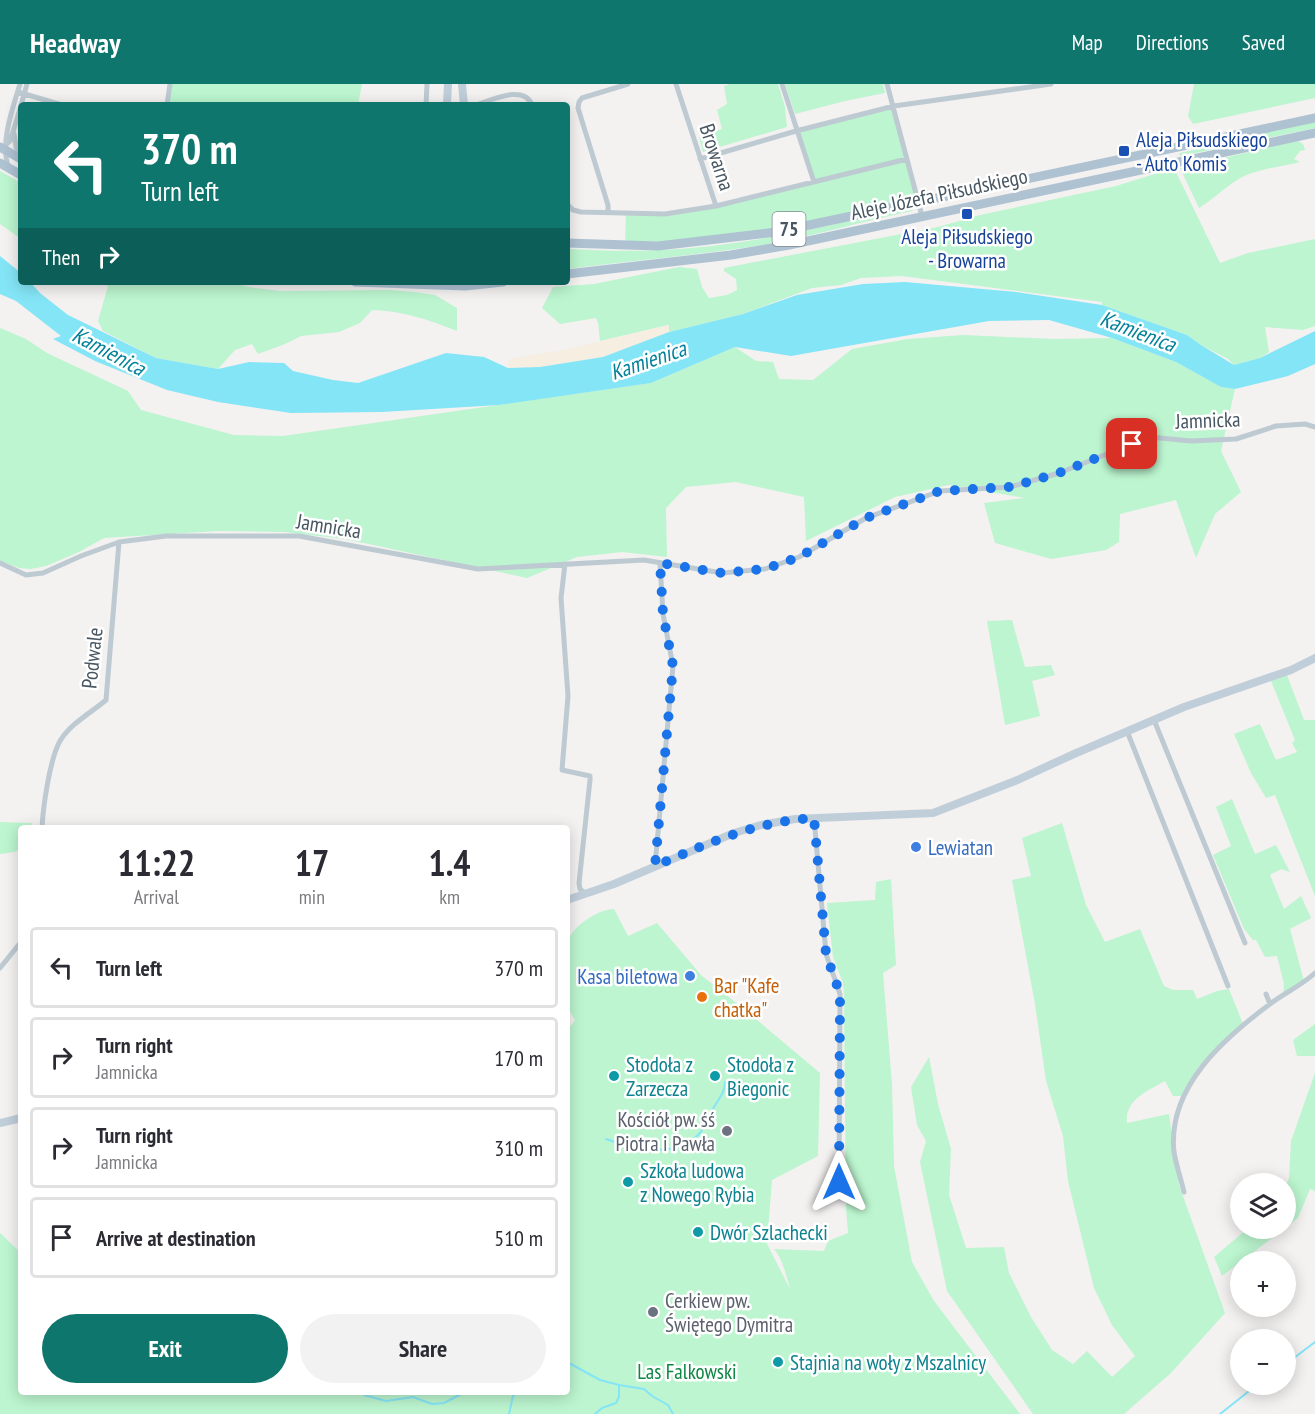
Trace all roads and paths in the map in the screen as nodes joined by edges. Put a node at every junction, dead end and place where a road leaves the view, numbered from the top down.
1 (20, 84) edge
2 (27, 84) edge
3 (170, 84) edge
4 (427, 84) edge
5 (448, 84) edge
6 (462, 84) edge
7 (628, 84) edge
8 (676, 84) edge
9 (782, 84) edge
10 (887, 84) edge
11 (988, 84) edge
12 (1051, 84) edge
13 (18, 92) junction
14 (989, 92) junction
15 (24, 95) junction
16 (22, 102) edge
17 (51, 102) edge
18 (167, 102) edge
19 (426, 102) edge
20 (447, 102) edge
21 (464, 102) edge
22 (485, 102) edge
23 (530, 102) edge
24 (894, 106) junction
25 (18, 117) edge
26 (1315, 118) edge
27 (796, 131) junction
28 (14, 132) junction
29 (1315, 133) edge
30 (1, 145) edge
31 (1173, 147) junction
32 (18, 150) edge
33 (18, 157) edge
34 (700, 159) junction
35 (907, 159) junction
36 (1176, 162) junction
37 (0, 163) edge
38 (10, 169) junction
39 (18, 173) edge
40 (814, 182) junction
41 (919, 202) junction
42 (716, 206) junction
43 (570, 207) edge
44 (608, 212) junction
45 (922, 216) junction
46 (570, 243) edge
47 (570, 274) edge
48 (438, 285) edge
49 (462, 285) edge
50 (474, 285) edge
51 (465, 286) junction
52 (1315, 427) edge
53 (119, 542) junction
54 (0, 563) edge
55 (660, 563) junction
56 (565, 564) junction
57 (1315, 658) edge
58 (1154, 720) junction
59 (1127, 731) junction
60 (814, 818) junction
61 (42, 825) edge
62 (655, 866) junction
63 (586, 894) junction
64 (570, 899) edge
65 (1245, 943) dead end
66 (18, 946) edge
67 (0, 968) edge
68 (1315, 973) edge
69 (1228, 986) dead end
70 (1266, 994) dead end
71 (1270, 1004) junction
72 (18, 1119) edge
73 (0, 1123) edge
74 (839, 1182) dead end
75 (1184, 1192) dead end

1 - 13 street
2 - 15 street
3 - 18 street
4 - 19 street
5 - 20 street
6 - 21 street
7 - 44 street
8 - 34 street, Browarna
9 - 27 street
10 - 24 street
11 - 14 street
12 - 14 street
13 - 15 street
13 - 30 street
14 - 24 street
15 - 16 street
15 - 17 street
22 - 23 street
24 - 27 street
24 - 35 street
25 - 28 street
26 - 31 main road, Aleje Józefa Piłsudskiego / 75
27 - 34 street
27 - 40 street
28 - 30 street
28 - 32 street
29 - 36 main road, Aleje Józefa Piłsudskiego / 75
30 - 33 main road
30 - 38 street
31 - 36 main road
31 - 41 main road, Aleje Józefa Piłsudskiego / 75
34 - 42 street, Browarna
35 - 40 street
35 - 41 street
36 - 45 main road, Aleje Józefa Piłsudskiego / 75
37 - 38 main road
38 - 39 main road
40 - 42 street
41 - 45 street
41 - 46 main road, Aleje Józefa Piłsudskiego / 75
42 - 44 street, Browarna
43 - 44 street, Browarna
45 - 47 main road, Aleje Józefa Piłsudskiego / 75
48 - 51 main road
49 - 51 main road
50 - 51 main road
52 - 55 street, Jamnicka
53 - 54 street, Jamnicka
53 - 56 street, Jamnicka
53 - 61 street, Podwale
55 - 56 street, Jamnicka
55 - 62 street
56 - 63 street
57 - 58 street
58 - 59 street
58 - 65 street
59 - 60 street
59 - 69 street
60 - 62 street
60 - 74 street
62 - 63 street
63 - 64 street
66 - 67 street
68 - 71 street
70 - 71 street
71 - 75 street
72 - 73 street

